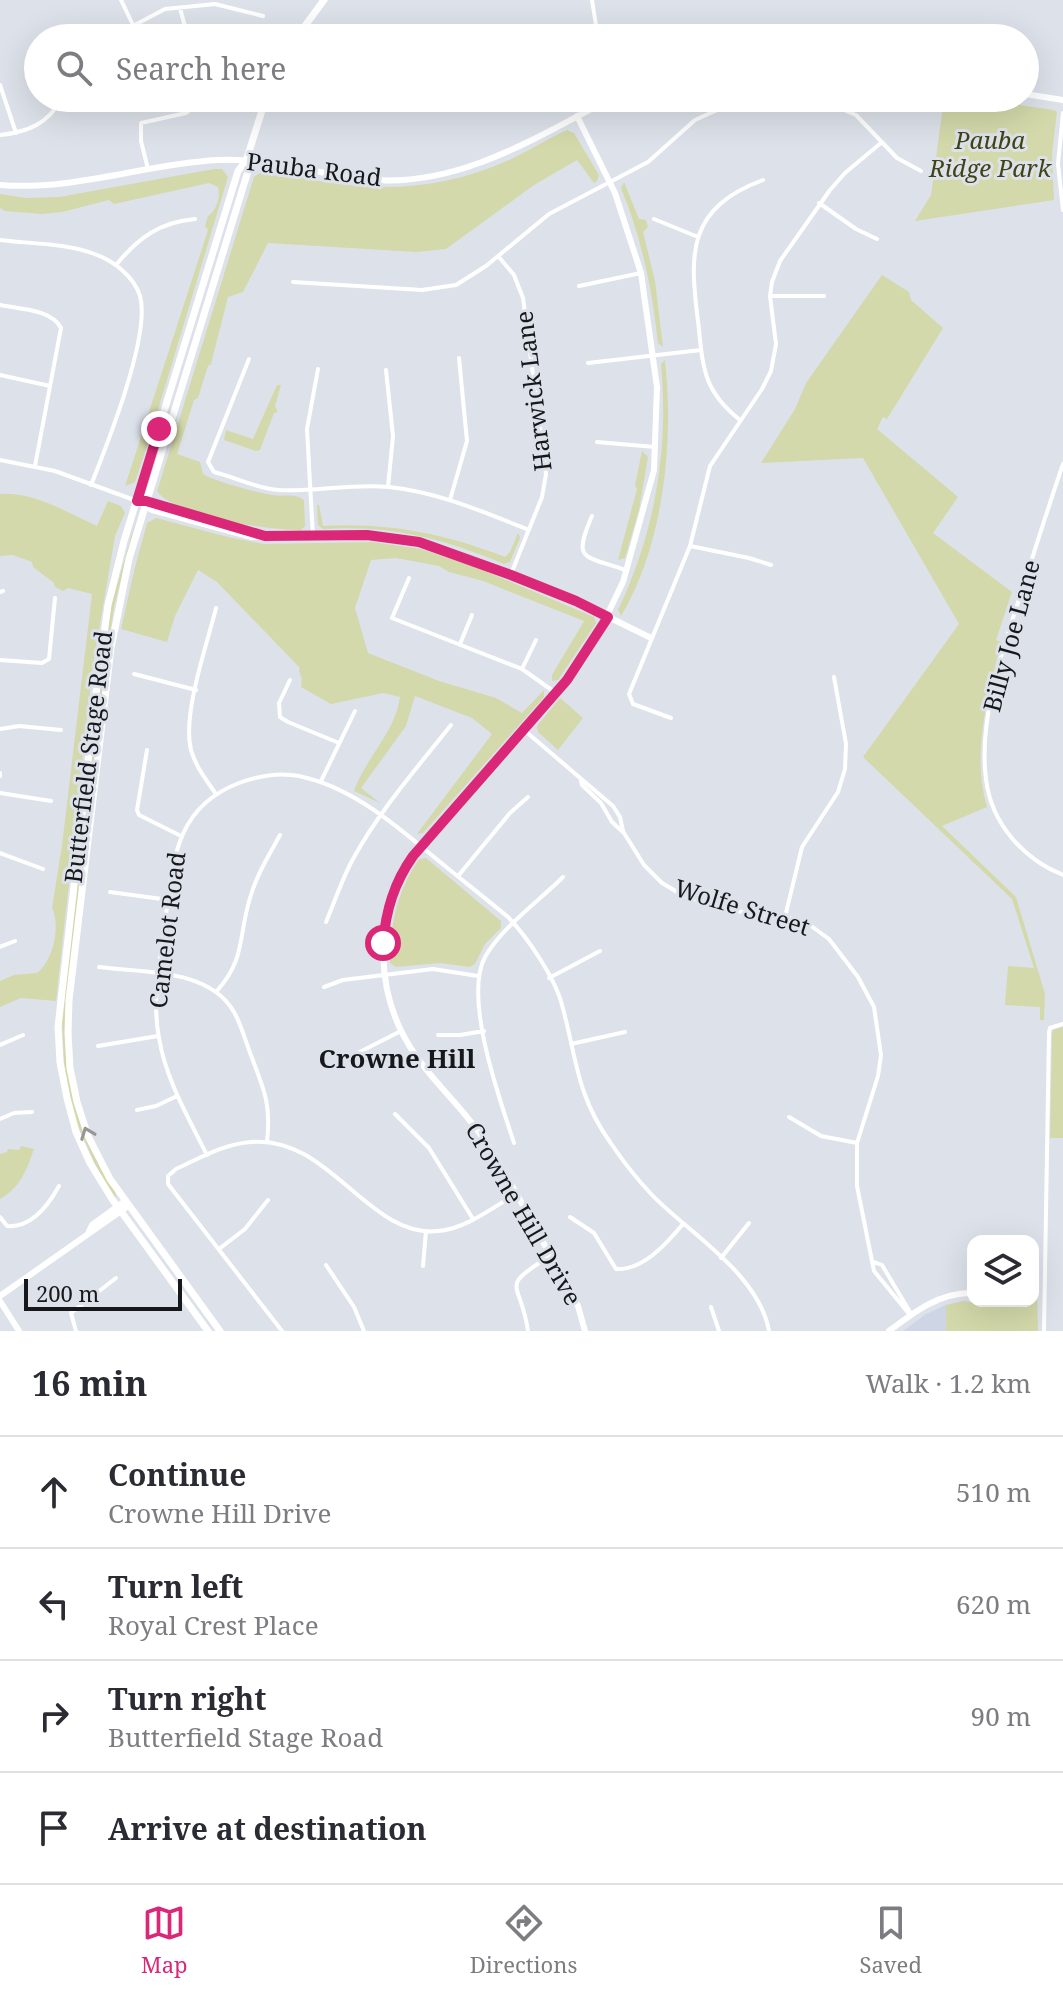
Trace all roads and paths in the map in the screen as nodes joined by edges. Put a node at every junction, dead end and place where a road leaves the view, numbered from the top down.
1 (121, 0) edge
2 (324, 0) edge
3 (592, 0) edge
4 (180, 8) junction
5 (263, 16) dead end
6 (133, 24) edge
7 (135, 24) edge
8 (184, 24) edge
9 (306, 24) edge
10 (596, 24) edge
11 (0, 85) edge
12 (1039, 96) edge
13 (1063, 100) edge
14 (54, 112) edge
15 (187, 112) edge
16 (262, 112) edge
17 (585, 112) edge
18 (710, 112) edge
19 (849, 112) edge
20 (1063, 113) edge
21 (577, 116) junction
22 (16, 133) junction
23 (0, 135) edge
24 (882, 142) junction
25 (246, 161) junction
26 (149, 169) junction
27 (921, 171) dead end
28 (763, 180) dead end
29 (609, 182) junction
30 (0, 185) edge
31 (819, 203) junction
32 (1063, 210) edge
33 (195, 219) dead end
34 (654, 219) dead end
35 (698, 237) junction
36 (877, 239) dead end
37 (0, 240) edge
38 (498, 256) junction
39 (116, 265) junction
40 (641, 273) junction
41 (293, 282) dead end
42 (579, 286) dead end
43 (770, 296) junction
44 (824, 296) dead end
45 (0, 305) edge
46 (701, 350) junction
47 (653, 355) junction
48 (459, 358) dead end
49 (249, 359) dead end
50 (588, 363) dead end
51 (318, 369) dead end
52 (386, 370) dead end
53 (0, 375) edge
54 (50, 386) junction
55 (740, 420) junction
56 (597, 442) dead end
57 (657, 447) junction
58 (0, 460) edge
59 (1063, 464) edge
60 (35, 466) junction
61 (91, 485) junction
62 (388, 487) junction
63 (309, 488) junction
64 (450, 500) junction
65 (137, 501) junction
66 (145, 504) junction
67 (592, 516) dead end
68 (529, 530) junction
69 (313, 537) junction
70 (690, 546) junction
71 (771, 565) dead end
72 (627, 571) junction
73 (511, 575) junction
74 (409, 578) dead end
75 (55, 598) dead end
76 (216, 608) dead end
77 (472, 615) dead end
78 (608, 617) junction
79 (651, 638) junction
80 (536, 640) dead end
81 (460, 644) junction
82 (0, 660) edge
83 (522, 669) junction
84 (134, 674) dead end
85 (834, 677) dead end
86 (290, 680) dead end
87 (196, 690) junction
88 (556, 693) junction
89 (355, 711) dead end
90 (671, 718) dead end
91 (451, 725) dead end
92 (0, 729) edge
93 (61, 730) dead end
94 (524, 730) junction
95 (339, 743) junction
96 (147, 750) dead end
97 (581, 781) junction
98 (320, 782) junction
99 (0, 793) edge
100 (216, 794) junction
101 (528, 797) dead end
102 (51, 801) dead end
103 (382, 815) junction
104 (624, 833) junction
105 (280, 835) dead end
106 (181, 836) junction
107 (421, 846) junction
108 (0, 853) edge
109 (43, 869) dead end
110 (1063, 875) edge
111 (458, 876) junction
112 (563, 877) dead end
113 (110, 892) dead end
114 (169, 900) junction
115 (785, 917) junction
116 (326, 922) dead end
117 (514, 924) junction
118 (15, 941) dead end
119 (0, 947) edge
120 (600, 951) dead end
121 (99, 967) dead end
122 (158, 975) junction
123 (385, 975) junction
124 (478, 976) junction
125 (549, 978) junction
126 (324, 987) dead end
127 (216, 992) junction
128 (1063, 1024) edge
129 (401, 1031) junction
130 (484, 1031) junction
131 (625, 1032) dead end
132 (23, 1035) dead end
133 (438, 1035) dead end
134 (158, 1036) junction
135 (571, 1044) junction
136 (0, 1045) edge
137 (98, 1046) dead end
138 (326, 1069) dead end
139 (177, 1096) junction
140 (137, 1110) dead end
141 (32, 1112) dead end
142 (395, 1114) dead end
143 (789, 1117) dead end
144 (0, 1119) edge
145 (267, 1142) junction
146 (514, 1143) dead end
147 (857, 1143) junction
148 (207, 1155) junction
149 (59, 1186) dead end
150 (516, 1194) junction
151 (268, 1200) dead end
152 (126, 1203) junction
153 (119, 1209) junction
154 (0, 1217) edge
155 (570, 1217) dead end
156 (473, 1219) junction
157 (749, 1223) dead end
158 (683, 1224) junction
159 (426, 1231) junction
160 (219, 1249) junction
161 (550, 1256) junction
162 (721, 1258) junction
163 (874, 1261) junction
164 (326, 1265) dead end
165 (423, 1266) dead end
166 (116, 1278) dead end
167 (967, 1294) edge
168 (0, 1298) edge
169 (711, 1307) dead end
170 (910, 1315) junction
171 (75, 1328) edge
172 (19, 1331) edge
173 (208, 1331) edge
174 (220, 1331) edge
175 (282, 1331) edge
176 (364, 1331) edge
177 (528, 1331) edge
178 (585, 1331) edge
179 (719, 1331) edge
180 (769, 1331) edge
181 (889, 1331) edge
182 (1044, 1331) edge

1 - 6 street
2 - 9 main road
3 - 10 street
4 - 5 street
4 - 7 street
4 - 8 street
11 - 22 street
12 - 13 street
14 - 22 street
15 - 26 street
16 - 25 main road, Butterfield Stage Road
17 - 21 street, Pauba Road
18 - 29 street
19 - 24 street
20 - 32 street
21 - 25 street, Pauba Road
21 - 29 street, Crowne Hill Drive
22 - 23 street
24 - 27 street
24 - 31 street
25 - 26 street, Pauba Road
25 - 65 main road, Butterfield Stage Road
25 - 66 main road, Butterfield Stage Road
26 - 30 street, Pauba Road
28 - 35 street
29 - 38 street
29 - 40 street, Crowne Hill Drive
31 - 36 street
31 - 43 street
33 - 39 street
34 - 35 street
35 - 46 street
37 - 39 street
38 - 41 street
38 - 68 street, Harwick Lane
39 - 61 street
40 - 42 street
40 - 47 street, Crowne Hill Drive
43 - 44 street
43 - 55 street
45 - 54 street
46 - 47 street
46 - 55 street
47 - 50 street
47 - 57 street, Crowne Hill Drive
48 - 64 street
49 - 63 street
51 - 63 street
52 - 62 street
53 - 54 street
54 - 60 street
55 - 70 street
56 - 57 street
57 - 72 street, Crowne Hill Drive
58 - 60 street
59 - 110 street, Billy Joe Lane
60 - 61 street
61 - 65 street
62 - 63 street
62 - 64 street
63 - 69 street
64 - 68 street
65 - 66 street
65 - 153 main road, Butterfield Stage Road
66 - 69 street
152 -> 66 main road, Butterfield Stage Road
67 - 72 street
68 - 73 street, Harwick Lane
69 - 73 street
70 - 71 street
70 - 79 street
72 - 78 street, Crowne Hill Drive
73 - 78 street
74 - 81 street
75 - 82 street
76 - 87 street
77 - 81 street
78 - 79 street
78 - 88 street, Crowne Hill Drive
79 - 90 street
80 - 83 street
81 - 83 street
83 - 88 street
84 - 87 street
85 - 115 street
86 - 95 street
87 - 100 street
88 - 94 street, Crowne Hill Drive
89 - 95 street
91 - 103 street
92 - 93 street
94 - 97 street, Wolfe Street
94 - 107 street, Crowne Hill Drive
95 - 98 street
96 - 106 street
97 - 104 street, Wolfe Street
97 - 104 street, Wolfe Street
98 - 100 street, Camelot Road
98 - 103 street, Camelot Road
99 - 102 street
100 - 106 street, Camelot Road
101 - 111 street
103 - 107 street, Camelot Road
103 - 116 street
104 - 115 street, Wolfe Street
105 - 127 street
106 - 114 street, Camelot Road
107 - 111 street, Camelot Road
107 - 123 street, Crowne Hill Drive
108 - 109 street
111 - 117 street, Camelot Road
112 - 117 street
113 - 114 street
114 - 122 street, Camelot Road
115 - 147 street, Wolfe Street
117 - 124 street
117 - 125 street, Camelot Road
118 - 119 street
120 - 125 street
121 - 122 street
122 - 127 street
122 - 134 street, Camelot Road
123 - 124 street
123 - 126 street
123 - 129 street, Crowne Hill Drive
124 - 130 street
125 - 135 street, Camelot Road
127 - 145 street
128 - 182 street
129 - 138 street
129 - 150 street, Crowne Hill Drive
130 - 133 street
130 - 146 street
131 - 135 street
132 - 136 street
134 - 137 street
134 - 139 street, Camelot Road
135 - 158 street, Camelot Road
139 - 140 street
139 - 148 street, Camelot Road
141 - 144 street
142 - 156 street
143 - 147 street
145 - 148 street
145 - 159 street
147 - 163 street, Wolfe Street
148 - 160 street
149 - 154 street
150 - 156 street
150 - 161 street, Crowne Hill Drive
151 - 160 street
152 - 153 street
152 - 174 main road, Butterfield Stage Road
153 - 168 street
153 - 173 main road, Butterfield Stage Road
155 - 158 street
156 - 159 street
157 - 162 street
158 - 162 street, Camelot Road
159 - 165 street
160 - 175 street
161 - 177 street
161 - 178 street, Crowne Hill Drive
162 - 180 street, Camelot Road
163 - 170 street, Wolfe Street
163 - 170 street, Wolfe Street
164 - 176 street
166 - 171 street
167 - 170 street
168 - 172 street
169 - 179 street
170 - 181 street

